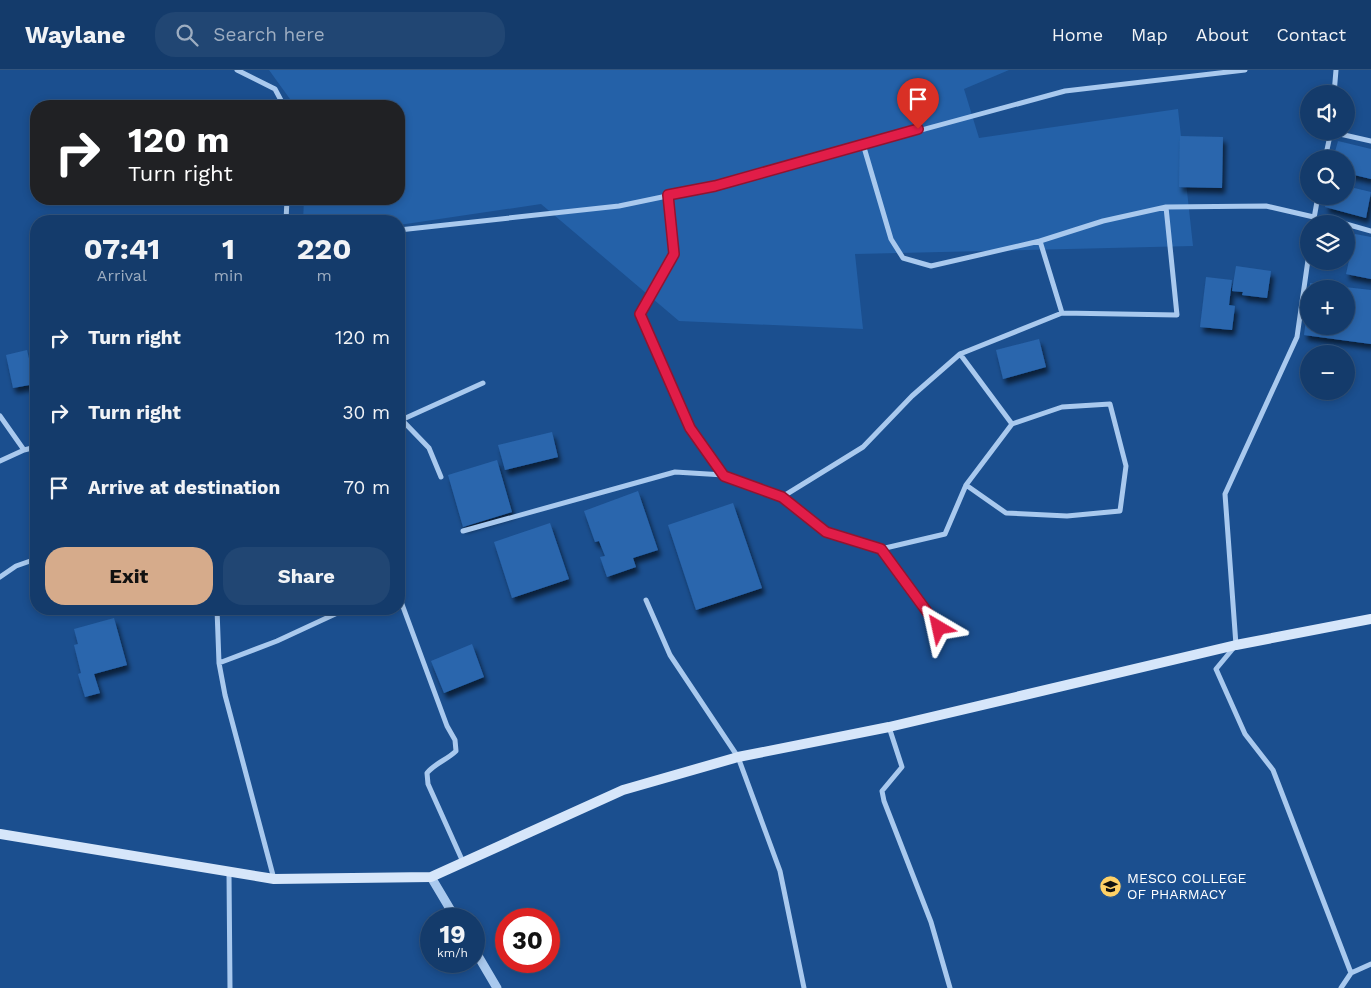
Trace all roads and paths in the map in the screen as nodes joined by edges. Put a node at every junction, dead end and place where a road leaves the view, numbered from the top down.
1 (237, 70) edge
2 (1245, 70) edge
3 (1336, 70) edge
4 (1335, 85) edge
5 (280, 100) edge
6 (1355, 137) edge
7 (1371, 141) edge
8 (863, 144) junction
9 (668, 195) junction
10 (1316, 205) edge
11 (1166, 207) junction
12 (1314, 215) joint
13 (1355, 227) edge
14 (405, 229) edge
15 (1371, 231) edge
16 (1040, 241) junction
17 (1307, 270) edge
18 (1062, 313) junction
19 (960, 354) junction
20 (483, 383) dead end
21 (0, 416) edge
22 (405, 418) edge
23 (1012, 424) junction
24 (405, 425) edge
25 (30, 448) edge
26 (24, 450) junction
27 (0, 461) edge
28 (724, 476) junction
29 (441, 477) dead end
30 (966, 485) junction
31 (782, 497) junction
32 (462, 531) dead end
33 (881, 549) junction
34 (30, 561) edge
35 (0, 577) edge
36 (646, 600) dead end
37 (405, 612) edge
38 (216, 615) edge
39 (333, 615) edge
40 (1371, 619) edge
41 (939, 628) dead end
42 (1236, 645) junction
43 (220, 663) junction
44 (889, 727) junction
45 (738, 757) junction
46 (0, 834) edge
47 (463, 862) junction
48 (229, 873) junction
49 (432, 877) junction
50 (274, 879) junction
51 (450, 908) edge
52 (1371, 964) edge
53 (485, 968) edge
54 (1351, 973) junction
55 (230, 988) edge
56 (497, 988) edge
57 (804, 988) edge
58 (950, 988) edge
59 (1342, 988) edge

1 - 5 street
2 - 8 street
3 - 4 street
6 - 7 street
8 - 9 street
8 - 16 street
9 - 14 street
9 - 28 street
10 - 12 street
11 - 12 street
11 - 16 street
11 - 18 street
13 - 15 street
16 - 18 street
17 - 42 street
18 - 19 street
19 - 23 street
19 - 31 street
20 - 22 street
21 - 26 street
23 - 30 street
23 - 30 street
24 - 29 street
25 - 26 street
26 - 27 street
28 - 31 street
28 - 32 street
30 - 33 street
31 - 33 street
33 - 41 street
34 - 35 street
36 - 45 street
37 - 47 street
38 - 43 street
39 - 43 street
40 - 42 main road
42 - 44 main road
42 - 54 street
43 - 50 street
44 - 45 main road
44 - 58 street
45 - 47 main road
45 - 57 street
46 - 48 main road
47 - 49 main road
48 - 50 main road
48 - 55 street
49 - 50 main road
49 - 51 street
52 - 54 street
53 - 56 street
54 - 59 street

